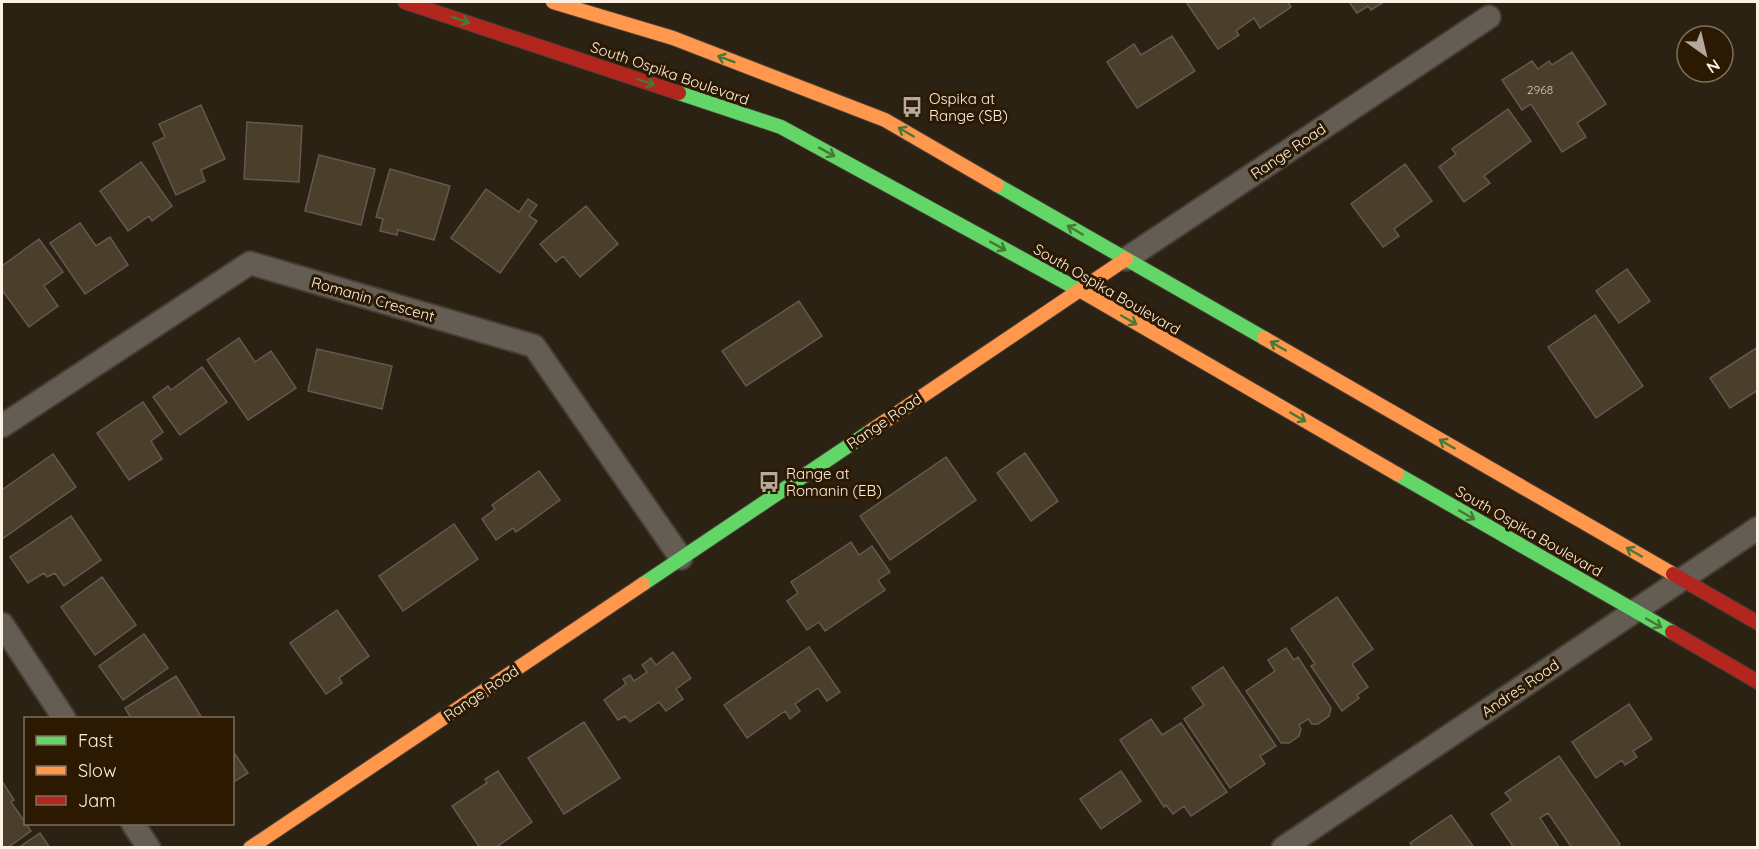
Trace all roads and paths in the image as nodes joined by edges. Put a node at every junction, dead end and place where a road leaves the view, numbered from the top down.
1 (405, 2) edge
2 (553, 2) edge
3 (1489, 17) dead end
4 (1126, 259) junction
5 (1079, 290) junction
6 (2, 426) edge
7 (1758, 528) edge
8 (681, 558) junction
9 (1682, 579) junction
10 (1634, 611) junction
11 (1758, 623) edge
12 (2, 624) edge
13 (1758, 682) edge
14 (63, 717) edge
15 (134, 825) edge
16 (149, 848) edge
17 (250, 848) edge
18 (1282, 848) edge

1 -> 5 main road, South Ospika Boulevard
4 -> 2 main road, South Ospika Boulevard
3 - 4 street, Range Road
4 - 5 main road, Range Road
9 -> 4 main road, South Ospika Boulevard
5 - 8 main road, Range Road
5 -> 10 main road, South Ospika Boulevard
6 - 8 street, Romanin Crescent
7 - 9 street, Andres Road
8 - 17 main road, Range Road
9 - 10 street, Andres Road
9 - 11 main road, South Ospika Boulevard
10 -> 13 main road, South Ospika Boulevard
10 - 18 street, Andres Road
12 - 14 street
15 - 16 street

